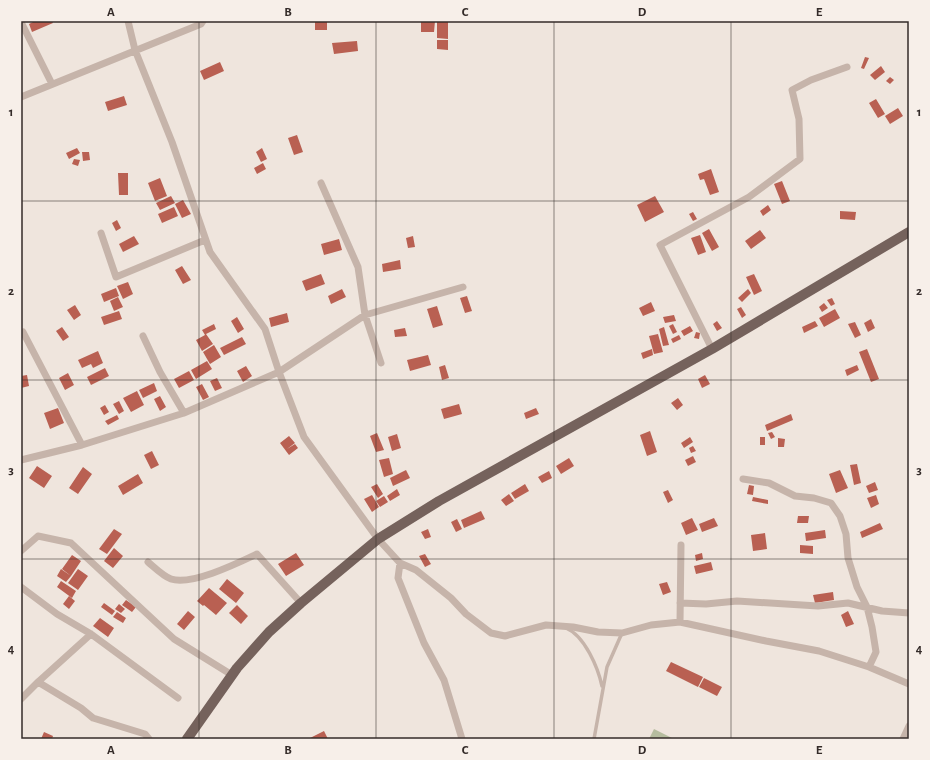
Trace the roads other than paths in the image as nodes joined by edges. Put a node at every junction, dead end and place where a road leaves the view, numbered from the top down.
1 (128, 21) edge
2 (203, 21) edge
3 (21, 22) edge
4 (134, 50) junction
5 (847, 67) dead end
6 (52, 84) junction
7 (21, 97) edge
8 (321, 183) dead end
9 (909, 232) edge
10 (101, 233) dead end
11 (205, 240) junction
12 (463, 287) dead end
13 (366, 315) junction
14 (23, 332) dead end
15 (143, 336) dead end
16 (712, 349) junction
17 (381, 363) dead end
18 (279, 372) junction
19 (184, 413) junction
20 (82, 445) junction
21 (21, 460) edge
22 (743, 479) dead end
23 (378, 539) junction
24 (681, 545) dead end
25 (21, 551) edge
26 (148, 562) dead end
27 (400, 563) junction
28 (21, 587) edge
29 (301, 603) junction
30 (680, 603) junction
31 (866, 607) junction
32 (909, 613) edge
33 (680, 622) junction
34 (561, 626) junction
35 (91, 634) junction
36 (622, 634) junction
37 (869, 667) junction
38 (232, 675) junction
39 (38, 682) junction
40 (909, 684) edge
41 (602, 687) junction
42 (178, 698) dead end
43 (21, 699) edge
44 (909, 726) edge
45 (148, 739) edge
46 (187, 739) edge
47 (462, 739) edge
48 (594, 739) edge
49 (904, 739) edge

1 - 4 street
2 - 4 street
3 - 6 street
4 - 6 street
4 - 11 street
5 - 16 street
6 - 7 street
8 - 13 street
9 - 16 main road
10 - 11 street
11 - 18 street
12 - 13 street
13 - 17 street
13 - 18 street
14 - 20 street
15 - 19 street
16 - 23 main road
18 - 19 street
18 - 23 street
19 - 20 street
20 - 21 street
22 - 31 street
23 - 27 street
23 - 29 main road
24 - 30 street
25 - 38 street
26 - 29 street
27 - 34 street
27 - 47 street
28 - 35 street
29 - 38 main road
30 - 31 street
30 - 33 street
31 - 32 street
31 - 37 street
33 - 36 street
33 - 37 street
34 - 36 street
34 - 41 lane
35 - 39 street
35 - 42 street
36 - 41 lane
37 - 40 street
38 - 46 main road
39 - 43 street
39 - 45 street
41 - 48 lane
44 - 49 street

